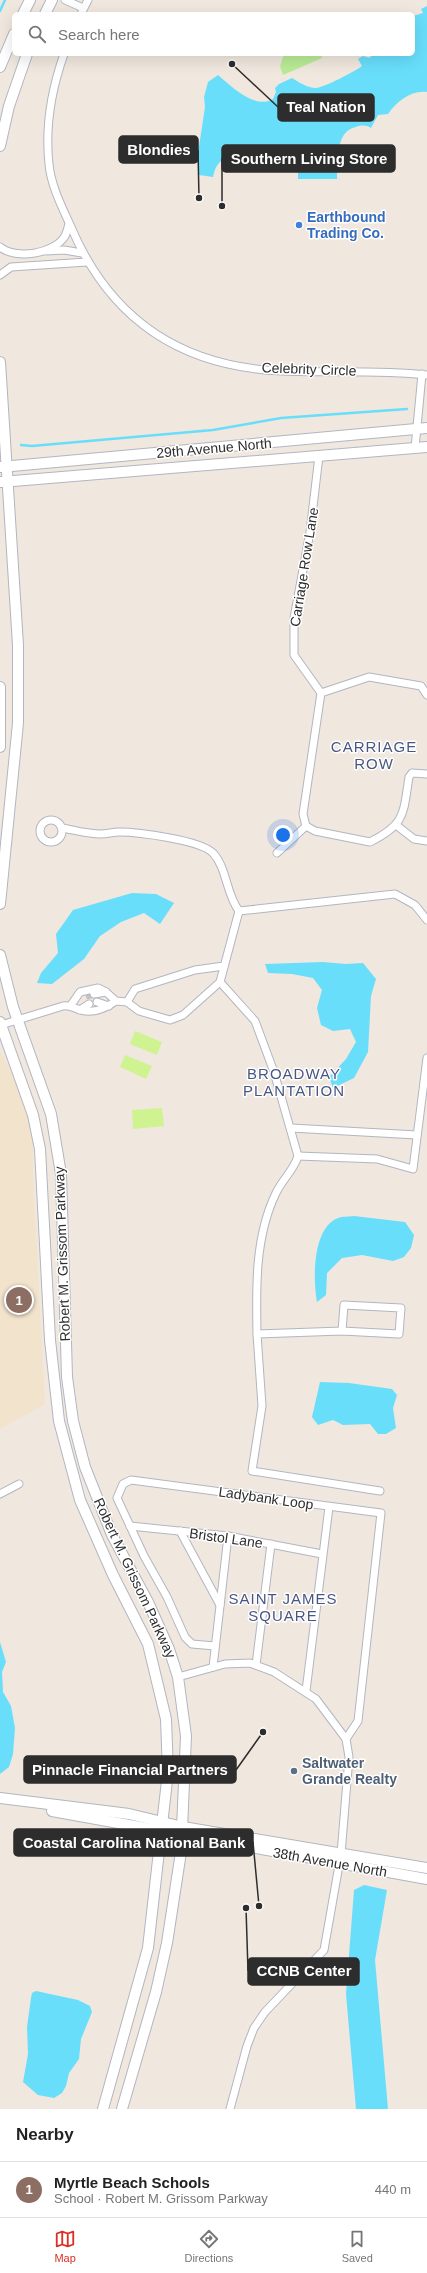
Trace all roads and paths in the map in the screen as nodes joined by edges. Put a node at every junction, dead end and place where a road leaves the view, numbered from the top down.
1 (30, 0) edge
2 (52, 0) edge
3 (65, 0) edge
4 (88, 0) edge
5 (82, 11) edge
6 (25, 12) edge
7 (46, 12) edge
8 (12, 39) edge
9 (25, 56) edge
10 (63, 56) edge
11 (0, 67) edge
12 (0, 146) edge
13 (69, 224) junction
14 (0, 247) edge
15 (46, 251) junction
16 (82, 253) junction
17 (87, 262) junction
18 (0, 275) edge
19 (0, 362) edge
20 (425, 374) edge
21 (422, 429) edge
22 (427, 447) edge
23 (415, 448) junction
24 (319, 456) junction
25 (3, 467) edge
26 (3, 482) edge
27 (0, 688) edge
28 (321, 693) junction
29 (426, 693) edge
30 (0, 747) edge
31 (427, 774) edge
32 (396, 825) junction
33 (306, 826) junction
34 (62, 828) dead end
35 (427, 841) edge
36 (277, 853) dead end
37 (0, 904) edge
38 (239, 911) junction
39 (427, 920) edge
40 (0, 955) edge
41 (224, 966) junction
42 (220, 982) junction
43 (106, 992) junction
44 (94, 994) tunnel mouth
45 (86, 996) tunnel mouth
46 (76, 999) junction
47 (116, 1001) junction
48 (97, 1002) tunnel mouth
49 (127, 1002) junction
50 (89, 1004) tunnel mouth
51 (71, 1005) junction
52 (109, 1006) junction
53 (80, 1010) junction
54 (18, 1019) junction
55 (0, 1023) edge
56 (427, 1058) edge
57 (291, 1128) junction
58 (418, 1135) junction
59 (298, 1156) junction
60 (342, 1331) junction
61 (257, 1334) junction
62 (19, 1484) dead end
63 (380, 1491) dead end
64 (0, 1494) edge
65 (330, 1507) junction
66 (130, 1526) junction
67 (180, 1531) junction
68 (228, 1536) junction
69 (272, 1544) junction
70 (322, 1554) junction
71 (220, 1605) junction
72 (215, 1646) junction
73 (256, 1665) junction
74 (213, 1667) junction
75 (178, 1677) junction
76 (306, 1691) junction
77 (346, 1739) junction
78 (0, 1798) edge
79 (163, 1827) junction
80 (183, 1831) junction
81 (341, 1859) junction
82 (427, 1868) edge
83 (427, 1880) edge
84 (103, 2109) edge
85 (122, 2109) edge
86 (230, 2109) edge

1 - 6 main road
2 - 7 main road
3 - 5 street
4 - 5 street
8 - 11 main road
9 - 12 main road
10 - 13 street, Celebrity Circle
13 - 15 street
13 - 16 street, Celebrity Circle
14 - 15 street
15 - 16 street
16 - 17 street, Celebrity Circle
17 - 18 street
17 - 20 street, Celebrity Circle
19 - 25 main road
20 - 21 street
21 - 23 street
21 - 25 main road, 29th Avenue North
22 - 23 main road, 29th Avenue North
23 - 24 main road, 29th Avenue North
24 - 26 main road, 29th Avenue North
24 - 28 street, Carriage Row Lane
25 - 26 main road
26 - 37 main road
27 - 30 main road
28 - 29 street
28 - 33 street
31 - 32 street
32 - 33 street
32 - 35 street
33 - 36 street
34 - 38 street
38 - 39 street
38 - 41 street
40 - 54 main road, Robert M. Grissom Parkway
41 - 42 street
41 - 49 street
42 - 49 street
42 - 57 street
43 - 44 street
43 - 46 street
43 - 47 street
45 - 46 street
46 - 51 street
47 - 49 street
47 - 52 street
48 - 52 street
50 - 53 street
51 - 53 street
51 - 54 street
52 - 53 street
54 - 55 street
54 - 75 main road, Robert M. Grissom Parkway
55 - 79 main road, Robert M. Grissom Parkway
56 - 58 street
57 - 58 street
57 - 59 street
58 - 59 street
59 - 61 street
60 - 60 street
60 - 61 street
61 - 63 street
62 - 64 street
65 - 66 street, Ladybank Loop
65 - 70 street
65 - 77 street, Ladybank Loop
66 - 67 street, Bristol Lane
66 - 72 street, Ladybank Loop
67 - 68 street, Bristol Lane
67 - 71 street
68 - 69 street, Bristol Lane
68 - 71 street
69 - 70 street, Bristol Lane
69 - 73 street
70 - 76 street
71 - 72 street
72 - 74 street
73 - 74 street
73 - 76 street
74 - 75 street
75 - 80 main road, Robert M. Grissom Parkway
76 - 77 street
77 - 81 street
78 - 79 main road, 38th Avenue North
79 - 80 main road, 38th Avenue North
79 - 84 main road, Robert M. Grissom Parkway
80 - 81 main road, 38th Avenue North
80 - 85 main road, Robert M. Grissom Parkway
81 - 82 main road, 38th Avenue North
81 - 83 main road, 38th Avenue North
81 - 86 street

